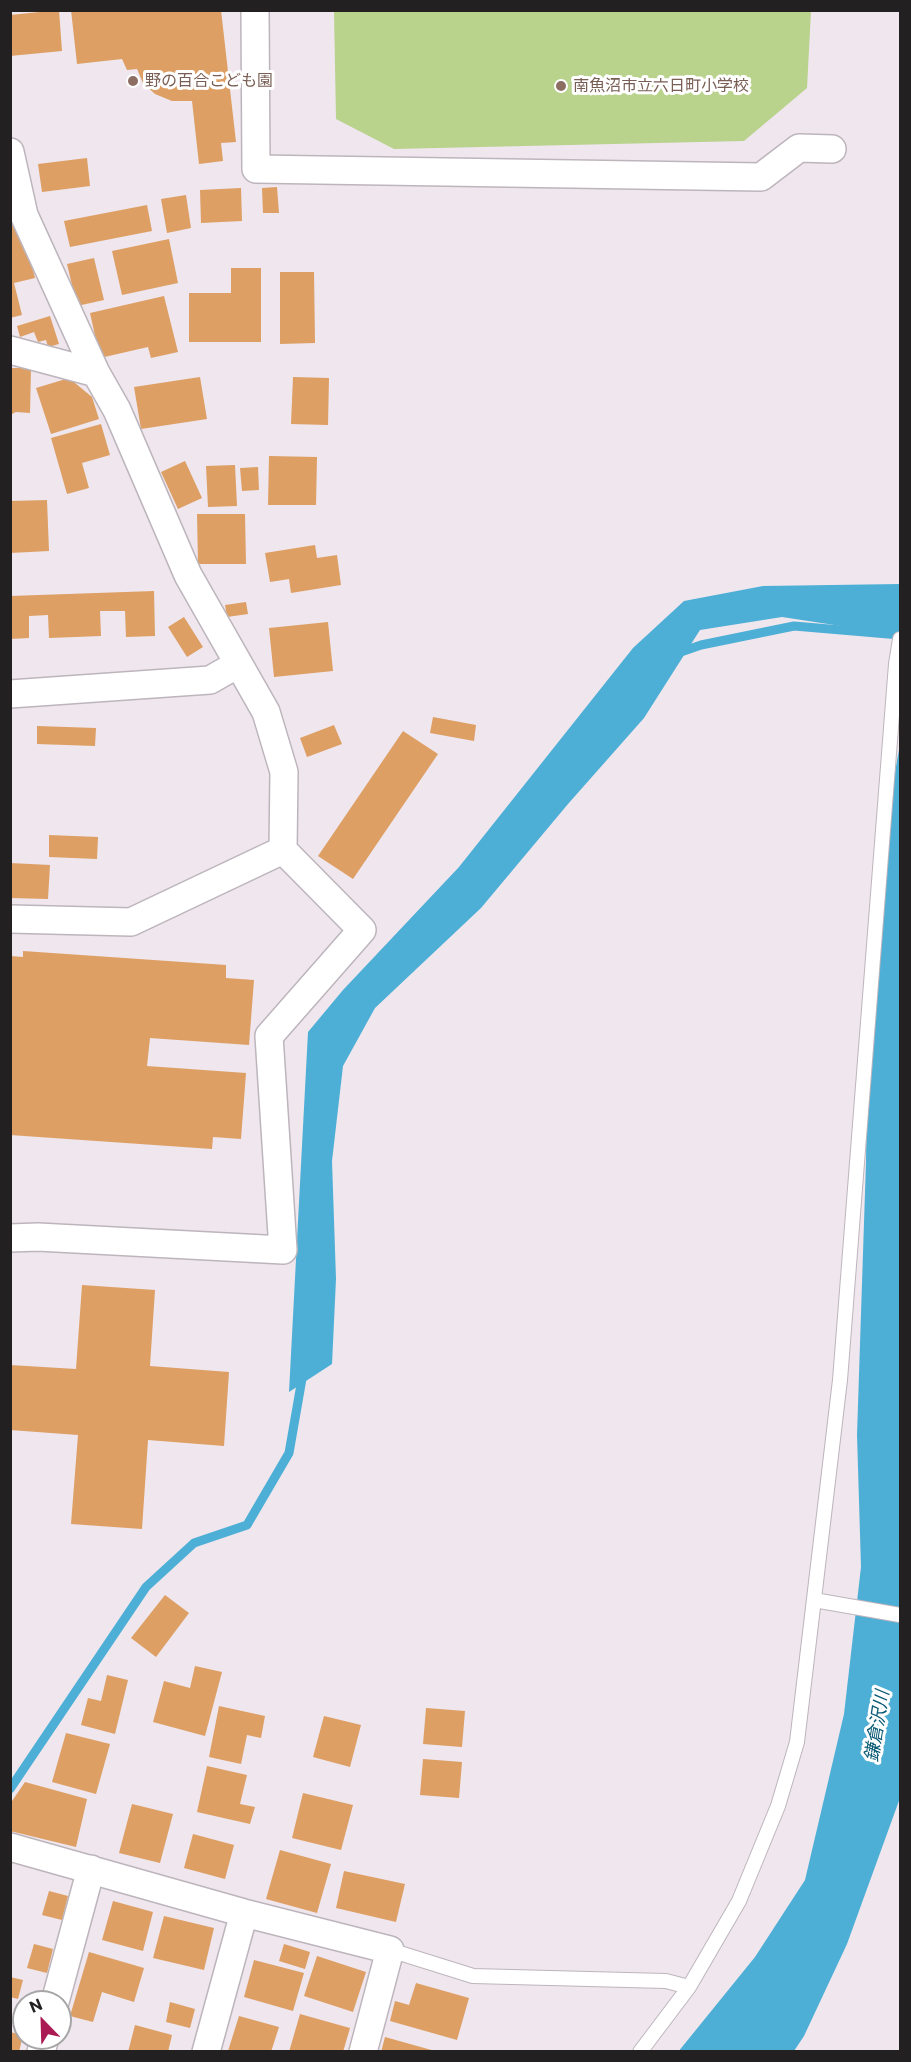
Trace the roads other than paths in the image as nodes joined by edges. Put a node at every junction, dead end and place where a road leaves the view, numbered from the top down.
1 (255, 10) edge
2 (832, 149) dead end
3 (10, 152) edge
4 (10, 350) edge
5 (96, 373) junction
6 (900, 639) edge
7 (238, 664) junction
8 (10, 694) edge
9 (283, 850) junction
10 (10, 919) edge
11 (10, 1238) edge
12 (814, 1600) junction
13 (900, 1615) edge
14 (10, 1846) edge
15 (91, 1869) junction
16 (244, 1913) junction
17 (390, 1950) junction
18 (689, 1987) junction
19 (58, 1990) edge
20 (206, 2052) edge
21 (363, 2052) edge
22 (640, 2052) edge

1 - 2 street
3 - 5 street
4 - 5 street
5 - 7 street
6 - 12 lane
7 - 8 street
7 - 9 street
9 - 10 street
9 - 11 street
12 - 13 lane
12 - 18 lane
14 - 15 street
15 - 16 street
15 - 19 street
16 - 17 street
16 - 20 street
17 - 18 lane
17 - 21 street
18 - 22 lane

